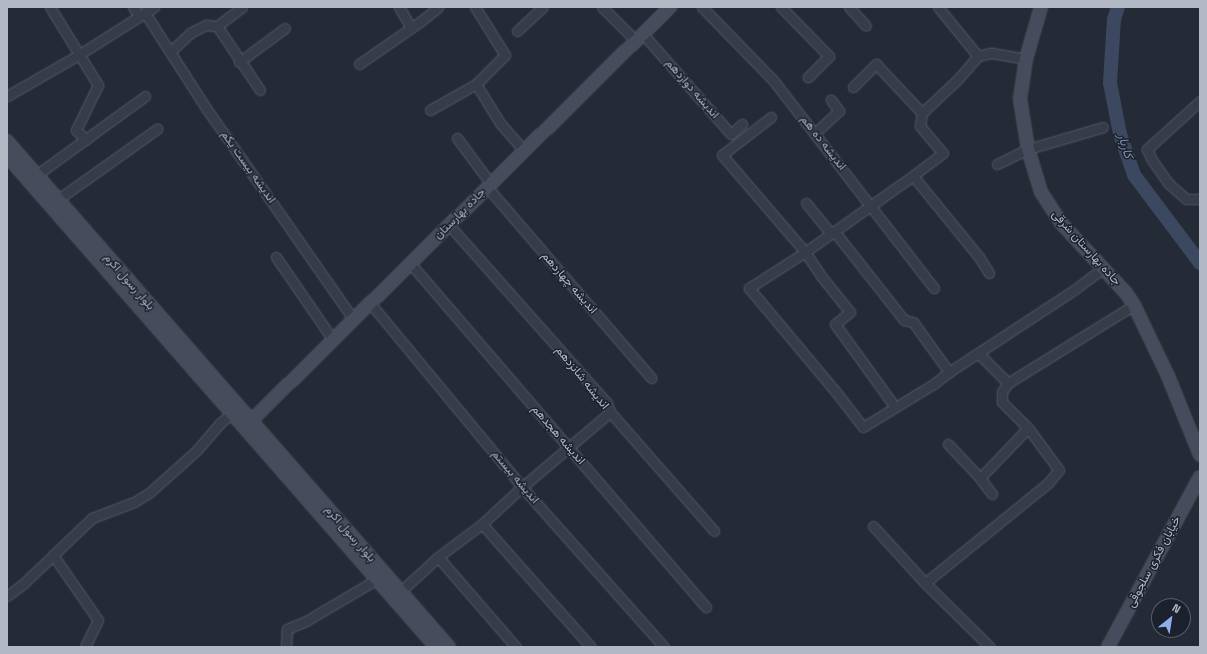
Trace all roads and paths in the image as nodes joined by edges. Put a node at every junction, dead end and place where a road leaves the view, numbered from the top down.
1 (50, 7) edge
2 (133, 7) edge
3 (154, 7) edge
4 (242, 7) edge
5 (399, 7) edge
6 (438, 7) edge
7 (474, 7) edge
8 (543, 7) edge
9 (602, 7) edge
10 (702, 7) edge
11 (781, 7) edge
12 (849, 7) edge
13 (938, 7) edge
14 (1041, 7) edge
15 (665, 9) edge
16 (142, 14) junction
17 (217, 26) junction
18 (866, 26) dead end
19 (285, 28) dead end
20 (411, 28) junction
21 (517, 31) dead end
22 (640, 37) junction
23 (171, 51) junction
24 (80, 54) junction
25 (978, 56) junction
26 (1026, 59) junction
27 (239, 62) junction
28 (359, 64) dead end
29 (808, 77) dead end
30 (476, 84) junction
31 (853, 87) dead end
32 (260, 90) dead end
33 (7, 96) edge
34 (145, 96) dead end
35 (831, 100) dead end
36 (1200, 102) edge
37 (430, 110) dead end
38 (922, 113) junction
39 (771, 117) dead end
40 (742, 124) dead end
41 (1103, 127) dead end
42 (157, 129) dead end
43 (815, 133) junction
44 (457, 138) dead end
45 (86, 140) junction
46 (7, 142) edge
47 (1028, 149) junction
48 (524, 151) junction
49 (7, 156) edge
50 (997, 164) dead end
51 (36, 176) junction
52 (913, 176) junction
53 (489, 185) junction
54 (1200, 199) edge
55 (57, 200) junction
56 (806, 203) dead end
57 (870, 206) junction
58 (449, 225) junction
59 (832, 232) junction
60 (805, 252) junction
61 (276, 258) dead end
62 (410, 263) junction
63 (1103, 268) junction
64 (989, 273) dead end
65 (934, 288) dead end
66 (370, 303) junction
67 (1134, 305) junction
68 (353, 319) junction
69 (332, 340) junction
70 (979, 354) junction
71 (949, 372) junction
72 (651, 378) dead end
73 (1008, 383) junction
74 (895, 407) junction
75 (610, 412) junction
76 (231, 414) junction
77 (247, 425) junction
78 (1028, 428) junction
79 (948, 444) dead end
80 (569, 448) junction
81 (1200, 455) edge
82 (1200, 477) edge
83 (980, 478) junction
84 (522, 487) junction
85 (992, 494) dead end
86 (482, 524) junction
87 (873, 526) dead end
88 (714, 531) dead end
89 (54, 555) junction
90 (438, 557) junction
91 (377, 579) junction
92 (925, 583) junction
93 (400, 591) junction
94 (7, 596) edge
95 (706, 608) dead end
96 (85, 647) edge
97 (286, 647) edge
98 (436, 647) edge
99 (448, 647) edge
100 (516, 647) edge
101 (591, 647) edge
102 (664, 647) edge
103 (990, 647) edge
104 (1108, 647) edge

1 - 24 street
2 - 16 street, اندیشه بیست یکم
3 - 16 street
4 - 17 street
5 - 20 street
6 - 20 street
7 - 30 street
8 - 21 street
9 - 22 street
10 - 43 street, اندیشه ده هم
11 - 29 street
12 - 18 street
13 - 25 street
14 - 26 main road, جاده بهارستان شرقی
15 - 22 main road, جاده بهارستان
16 - 23 street, اندیشه بیست یکم
16 - 24 street
17 - 23 street
17 - 27 street
19 - 27 street
20 - 28 street
22 - 40 street, اندیشه دوازدهم
22 - 48 main road, جاده بهارستان
23 - 68 street, اندیشه بیست یکم
24 - 33 street
24 - 45 street
25 - 26 street
25 - 38 street
26 - 47 main road, جاده بهارستان شرقی
27 - 32 street
30 - 37 street
30 - 48 street
31 - 38 street
34 - 45 street
35 - 43 street
36 - 54 street
38 - 52 street
39 - 60 street
41 - 47 street
42 - 55 street
43 - 57 street, اندیشه ده هم
44 - 53 street, اندیشه چهاردهم
45 - 51 street
46 - 51 main road, بلوار رسول اکرم
47 - 50 street
47 - 63 main road, جاده بهارستان شرقی
48 - 53 main road, جاده بهارستان
49 - 76 main road, بلوار رسول اکرم
51 - 55 main road, بلوار رسول اکرم
52 - 57 street
52 - 64 street
53 - 58 main road, جاده بهارستان
53 - 72 street, اندیشه چهاردهم
55 - 77 main road, بلوار رسول اکرم
56 - 59 street
57 - 59 street
57 - 65 street, اندیشه ده هم
58 - 62 main road, جاده بهارستان
58 - 75 street, اندیشه شانزدهم
59 - 60 street
59 - 71 street
60 - 74 street
60 - 74 street
61 - 69 street
62 - 66 main road, جاده بهارستان
62 - 80 street, اندیشه هجدهم
63 - 67 main road, جاده بهارستان شرقی
63 - 70 street
66 - 68 main road, جاده بهارستان
66 - 84 street, اندیشه بیستم
67 - 73 street
67 - 81 main road, جاده بهارستان شرقی
68 - 69 main road, جاده بهارستان
69 - 77 main road, جاده بهارستان
70 - 71 street
70 - 73 street
71 - 74 street
73 - 78 street
75 - 80 street
75 - 88 street, اندیشه شانزدهم
76 - 77 main road, بلوار رسول اکرم
76 - 89 street
77 - 91 main road, بلوار رسول اکرم
77 - 93 main road, بلوار رسول اکرم
78 - 83 street
78 - 92 street
79 - 83 street
80 - 84 street
80 - 95 street, اندیشه هجدهم
82 - 104 main road, خیابان فکری سلجوقی
83 - 85 street
84 - 86 street
84 - 102 street, اندیشه بیستم
86 - 90 street
86 - 101 street
87 - 92 street
89 - 94 street
89 - 96 street
90 - 93 street
90 - 100 street
91 - 97 street
91 - 98 main road, بلوار رسول اکرم
92 - 103 street
93 - 99 main road, بلوار رسول اکرم

